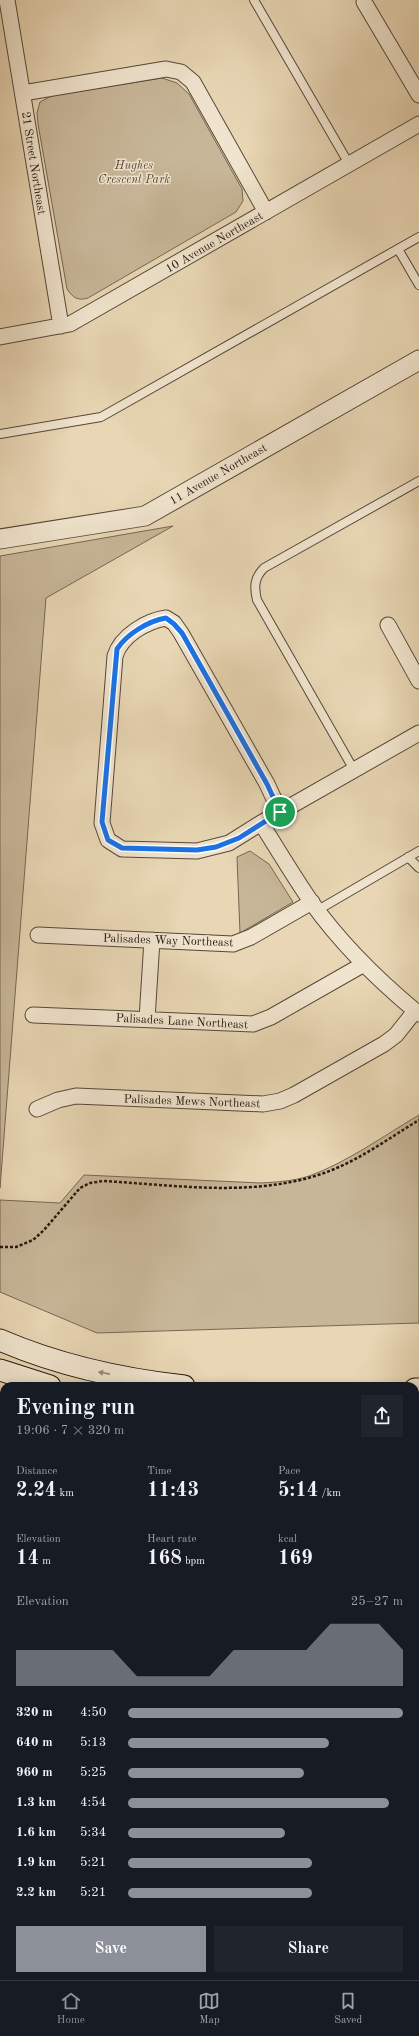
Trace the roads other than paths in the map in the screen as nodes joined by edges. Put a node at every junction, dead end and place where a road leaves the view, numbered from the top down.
1 (7, 0) edge
2 (254, 0) edge
3 (364, 2) dead end
4 (23, 93) junction
5 (419, 95) edge
6 (419, 124) edge
7 (349, 164) junction
8 (266, 212) junction
9 (419, 236) edge
10 (398, 249) junction
11 (419, 285) edge
12 (61, 326) junction
13 (0, 336) edge
14 (419, 360) edge
15 (0, 434) edge
16 (419, 480) edge
17 (0, 539) edge
18 (388, 625) dead end
19 (419, 681) edge
20 (419, 732) edge
21 (354, 770) junction
22 (280, 812) junction
23 (261, 824) junction
24 (419, 851) edge
25 (408, 857) junction
26 (419, 868) edge
27 (315, 906) junction
28 (38, 935) dead end
29 (152, 940) junction
30 (364, 964) junction
31 (417, 1013) edge
32 (33, 1015) dead end
33 (147, 1018) junction
34 (37, 1109) dead end
35 (0, 1340) edge
36 (0, 1370) edge
37 (38, 1382) edge
38 (150, 1382) edge

1 - 4 street, 21 Street Northeast
2 - 7 lane
3 - 5 street
4 - 8 street
4 - 12 street, 21 Street Northeast
6 - 7 street, 10 Avenue Northeast
7 - 8 street, 10 Avenue Northeast
8 - 12 street, 10 Avenue Northeast
9 - 10 lane
10 - 11 lane
10 - 15 lane
12 - 13 street, 10 Avenue Northeast
14 - 17 street, 11 Avenue Northeast
16 - 21 lane
18 - 19 street
20 - 21 street
21 - 22 street
22 - 23 street
22 - 23 street
23 - 27 street
24 - 25 lane
25 - 26 lane
25 - 27 lane
27 - 29 street, Palisades Way Northeast
27 - 30 street
28 - 29 street, Palisades Way Northeast
29 - 33 street
30 - 31 street
30 - 33 street, Palisades Lane Northeast
31 - 34 street, Palisades Mews Northeast
32 - 33 street, Palisades Lane Northeast
38 -> 35 main road
36 - 37 main road

